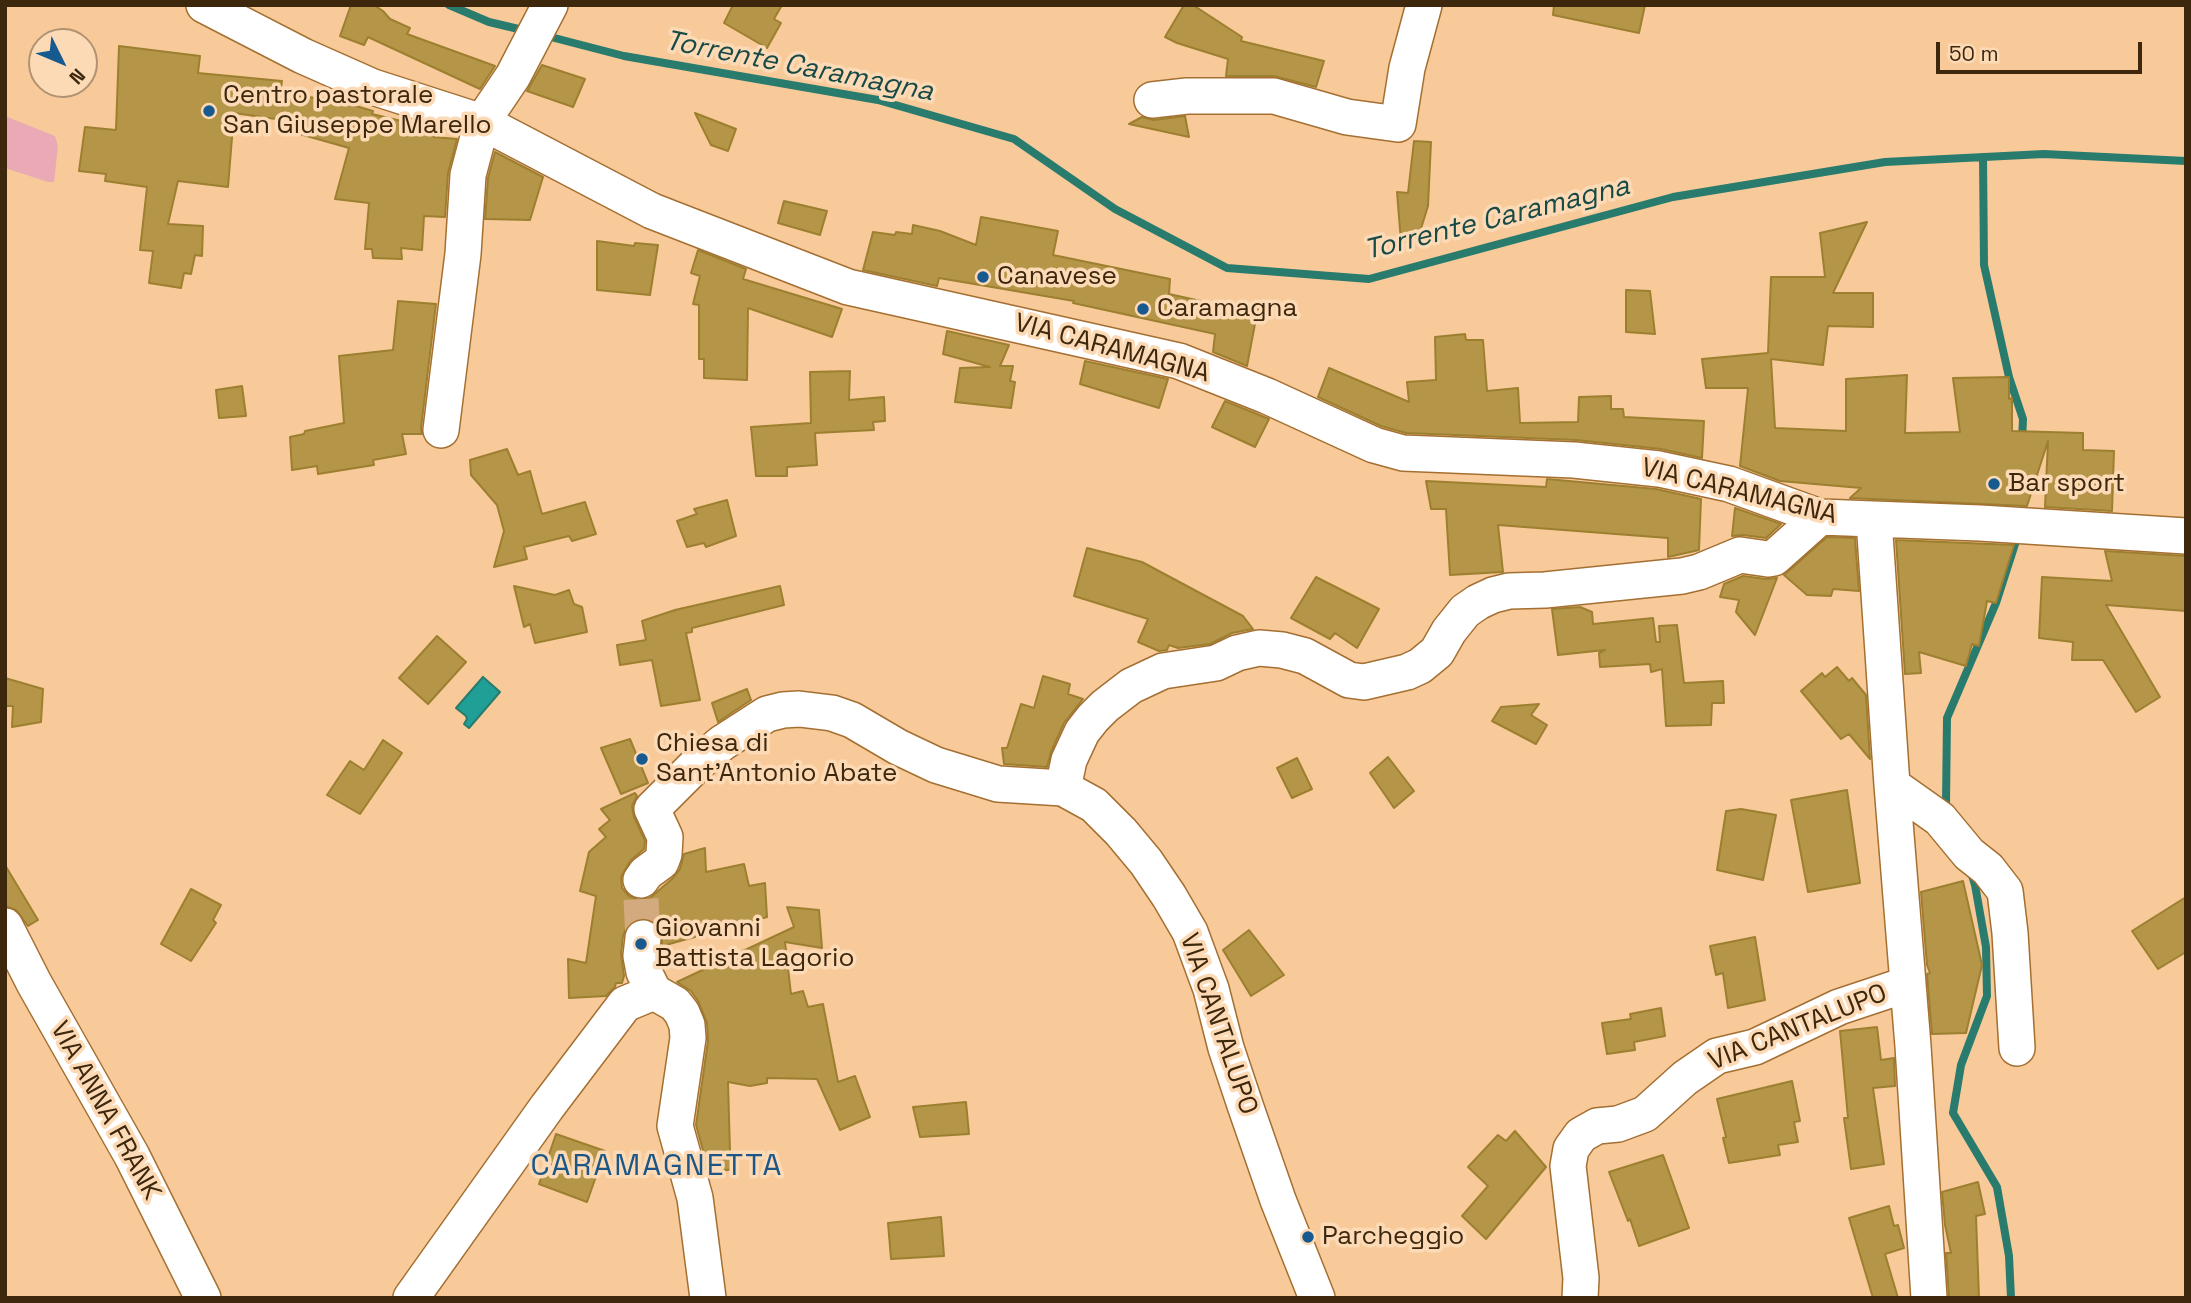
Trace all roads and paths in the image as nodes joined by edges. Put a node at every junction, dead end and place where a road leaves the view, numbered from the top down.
1 (204, 5) edge
2 (550, 5) edge
3 (1424, 5) edge
4 (1152, 100) dead end
5 (482, 122) junction
6 (441, 430) dead end
7 (1820, 517) junction
8 (1874, 520) junction
9 (2186, 536) edge
10 (1892, 785) junction
11 (1063, 788) junction
12 (641, 891) tunnel mouth
13 (5, 926) edge
14 (642, 938) tunnel mouth
15 (1908, 984) junction
16 (654, 992) junction
17 (2017, 1048) dead end
18 (203, 1298) edge
19 (411, 1298) edge
20 (708, 1298) edge
21 (1317, 1298) edge
22 (1580, 1298) edge
23 (1929, 1298) edge

1 - 5 street, VIA CARAMAGNA
2 - 5 street
3 - 4 street
5 - 6 street
5 - 7 street, VIA CARAMAGNA
7 - 8 street, VIA CARAMAGNA
7 - 11 street
8 - 9 street, VIA CARAMAGNA
8 - 10 street, VIA CANTALUPO
10 - 15 street, VIA CANTALUPO
10 - 17 street
11 - 12 street
11 - 21 street, VIA CANTALUPO
13 - 18 street, VIA ANNA FRANK
14 - 16 street
15 - 22 street, VIA CANTALUPO
15 - 23 street, VIA CANTALUPO
16 - 19 street
16 - 20 street

